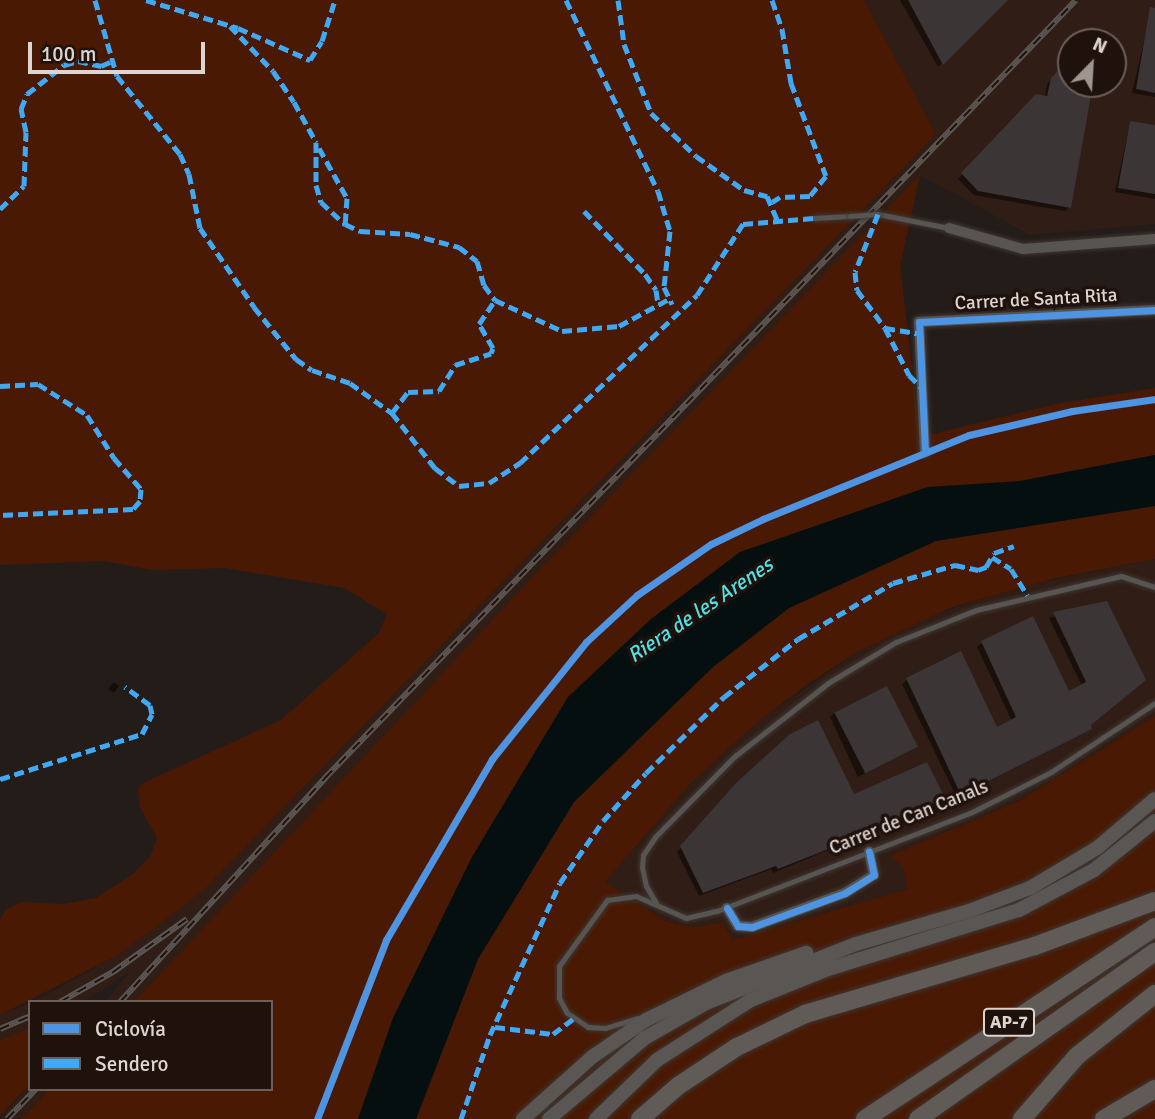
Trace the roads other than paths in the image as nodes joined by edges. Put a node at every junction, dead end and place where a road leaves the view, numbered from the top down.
1 (814, 218) dead end
2 (949, 228) joint
3 (1155, 239) edge
4 (1155, 310) edge
5 (925, 452) dead end
6 (1155, 587) edge
7 (1155, 703) edge
8 (1155, 799) edge
9 (1155, 821) edge
10 (869, 852) junction
11 (1155, 901) edge
12 (660, 908) junction
13 (727, 908) junction
14 (1155, 927) edge
15 (856, 944) junction
16 (1155, 952) edge
17 (1155, 994) edge
18 (665, 1010) junction
19 (1155, 1088) edge
20 (523, 1119) edge
21 (549, 1119) edge
22 (596, 1119) edge
23 (640, 1119) edge
24 (865, 1119) edge
25 (918, 1119) edge
26 (1022, 1119) edge
27 (1104, 1119) edge

1 - 2 lane, bridge
2 - 3 street
4 - 5 street, Carrer de Santa Rita
6 - 12 lane
7 - 10 lane, Carrer de Can Canals
8 - 15 main road
9 - 22 main road
10 - 13 lane, Carrer de Can Canals
10 - 13 street
11 - 23 highway
12 - 13 lane, Carrer de Can Canals
12 - 18 lane, Carrer de Can Canals
14 - 24 highway, AP-7
15 - 18 main road
15 - 21 main road
16 - 25 highway
17 - 26 highway
18 - 20 main road
19 - 27 highway

